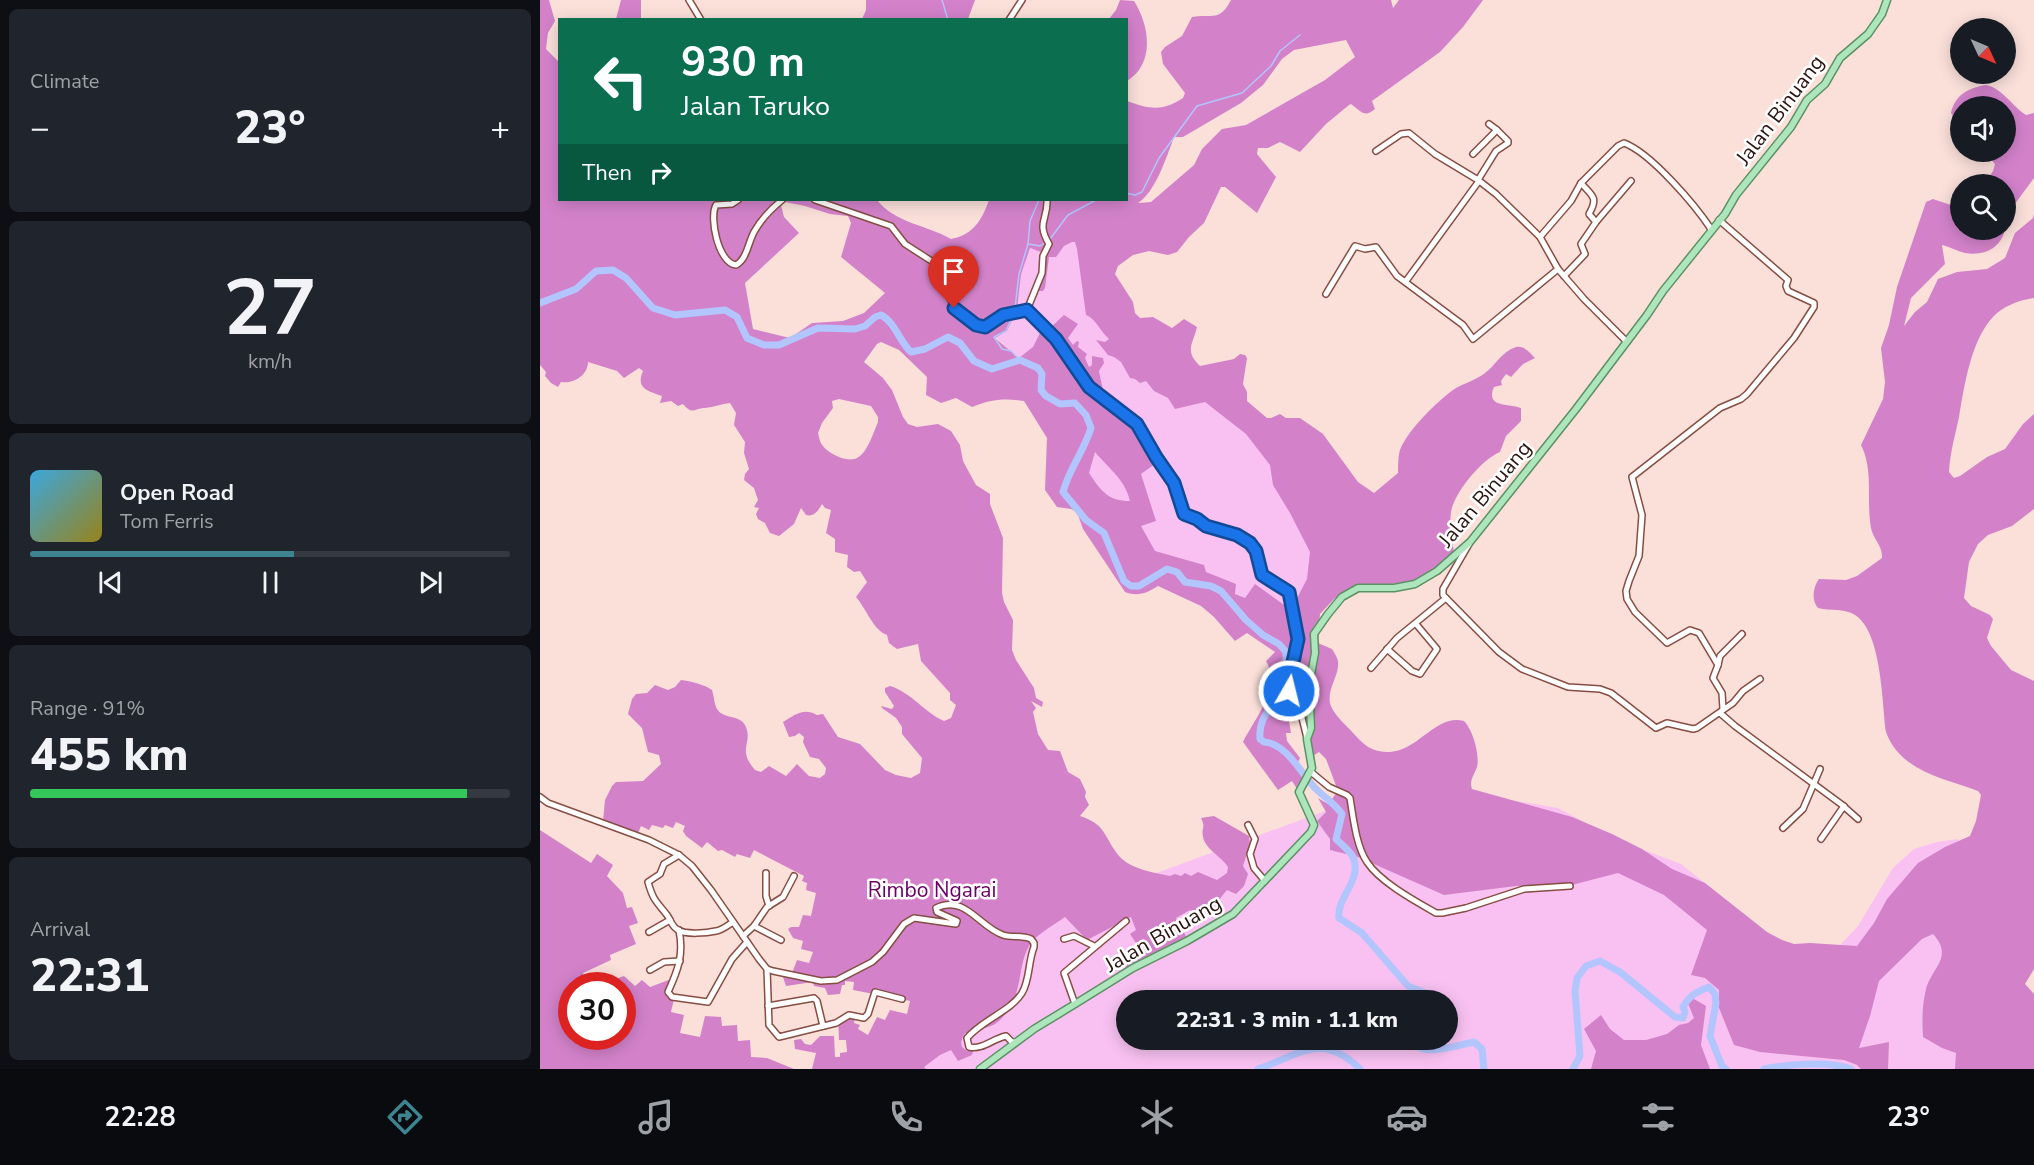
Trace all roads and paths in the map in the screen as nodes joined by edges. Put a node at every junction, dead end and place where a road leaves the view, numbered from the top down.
1 (689, 0) edge
2 (1022, 0) edge
3 (1887, 0) edge
4 (700, 18) edge
5 (1010, 18) edge
6 (1489, 123) dead end
7 (1497, 130) junction
8 (1376, 152) dead end
9 (1473, 154) dead end
10 (1478, 180) junction
11 (1631, 181) dead end
12 (1581, 183) junction
13 (736, 201) edge
14 (781, 201) edge
15 (818, 201) edge
16 (1047, 201) edge
17 (1719, 220) junction
18 (1596, 222) junction
19 (1712, 229) junction
20 (1540, 237) junction
21 (1557, 269) junction
22 (1564, 276) junction
23 (1406, 281) junction
24 (1326, 294) dead end
25 (1027, 310) junction
26 (1627, 342) junction
27 (1470, 542) junction
28 (1446, 598) junction
29 (1416, 624) junction
30 (1742, 634) dead end
31 (1388, 649) junction
32 (1718, 665) junction
33 (1371, 668) dead end
34 (1760, 679) dead end
35 (1722, 711) junction
36 (1307, 739) junction
37 (1820, 769) dead end
38 (1310, 774) junction
39 (1813, 784) junction
40 (540, 797) edge
41 (1844, 806) junction
42 (1858, 819) dead end
43 (1248, 825) dead end
44 (1783, 828) dead end
45 (1821, 839) dead end
46 (679, 855) junction
47 (766, 873) dead end
48 (794, 876) dead end
49 (1265, 881) junction
50 (1570, 886) dead end
51 (769, 906) junction
52 (670, 920) junction
53 (1126, 921) dead end
54 (733, 922) junction
55 (754, 926) junction
56 (679, 930) junction
57 (650, 932) dead end
58 (743, 936) junction
59 (1064, 939) dead end
60 (781, 940) dead end
61 (747, 942) junction
62 (1094, 946) junction
63 (680, 961) junction
64 (767, 969) junction
65 (650, 970) dead end
66 (902, 999) dead end
67 (1075, 1004) junction
68 (768, 1006) junction
69 (823, 1026) junction
70 (1016, 1042) junction
71 (980, 1069) edge

1 - 4 street
2 - 5 street
3 - 17 main road, Jalan Binuang
6 - 7 street
7 - 9 street
7 - 10 street
8 - 10 street
10 - 20 street
10 - 23 street
11 - 18 street
12 - 18 street
12 - 19 street
12 - 20 street
13 - 14 street
15 - 25 street
16 - 25 street
17 - 19 main road, Jalan Binuang
17 - 32 street
18 - 22 street
19 - 26 main road, Jalan Binuang
20 - 21 street
21 - 22 street
21 - 23 street
22 - 26 street
23 - 24 street
25 - 36 street
26 - 27 main road, Jalan Binuang
27 - 28 street
27 - 36 main road, Jalan Binuang
28 - 29 street
28 - 35 street
29 - 31 street
29 - 31 street
30 - 32 street
31 - 33 street
32 - 35 street
34 - 35 street
35 - 39 street
36 - 38 main road, Jalan Binuang
37 - 39 street
38 - 49 main road, Jalan Binuang
38 - 50 street
39 - 41 street
39 - 44 street
40 - 46 street
41 - 42 street
41 - 45 street
43 - 49 street
46 - 52 street
46 - 54 street
47 - 51 street
48 - 51 street
49 - 67 main road, Jalan Binuang
51 - 55 street
52 - 56 street
52 - 57 street
53 - 62 street
54 - 56 street
54 - 58 street
55 - 58 street
55 - 60 street
56 - 63 street
58 - 61 street
59 - 62 street
61 - 63 street
61 - 64 street
62 - 67 street
63 - 65 street
64 - 68 street
64 - 70 street
66 - 69 street
67 - 70 main road, Jalan Binuang
68 - 69 street
68 - 69 street
70 - 71 main road, Jalan Binuang

